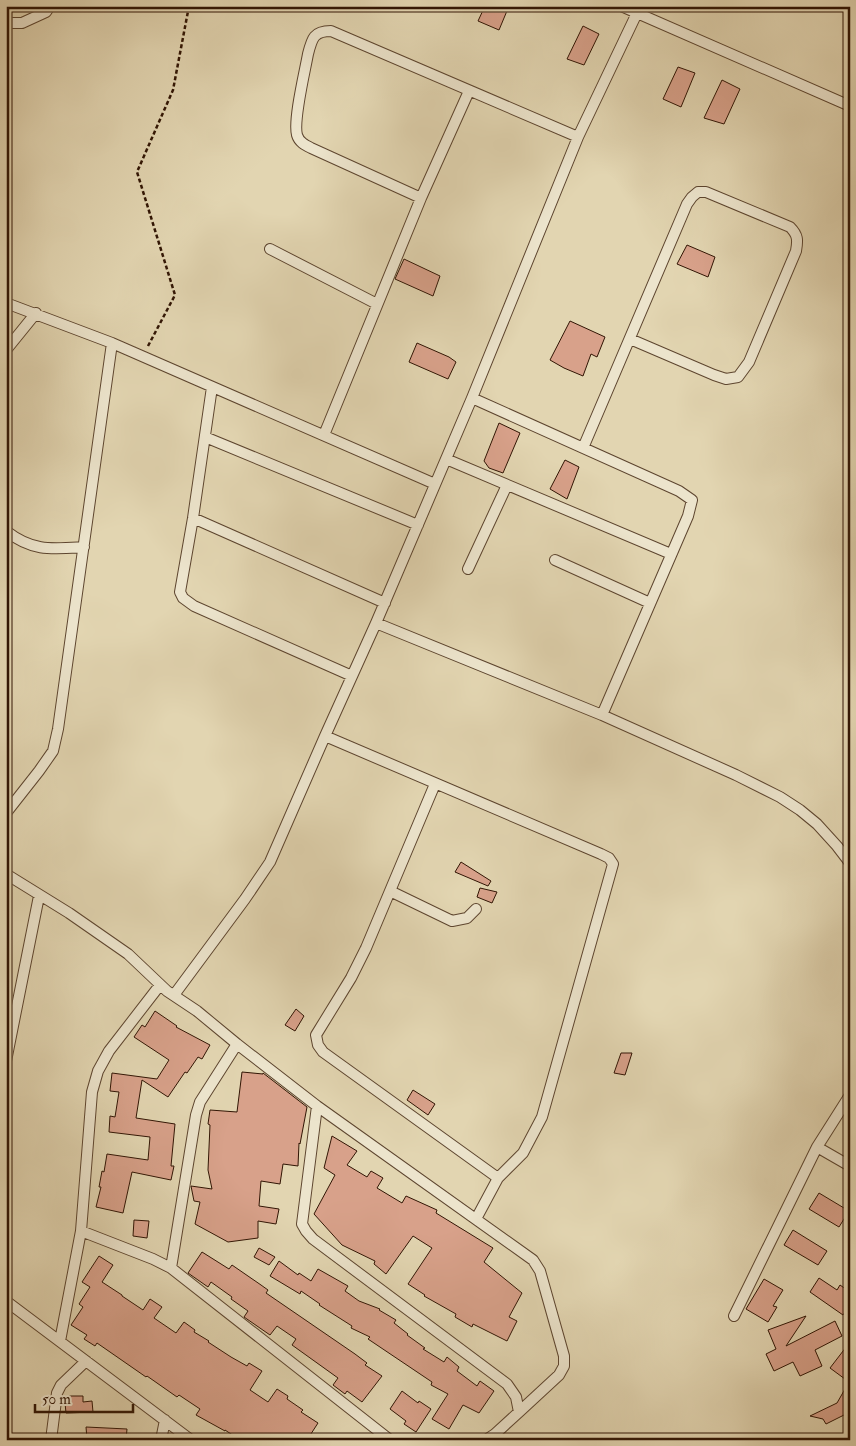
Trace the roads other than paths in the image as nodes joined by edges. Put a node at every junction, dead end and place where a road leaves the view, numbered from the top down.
1 (50, 6) edge
2 (621, 6) edge
3 (637, 13) junction
4 (6, 23) edge
5 (468, 91) junction
6 (850, 106) edge
7 (578, 137) junction
8 (421, 198) junction
9 (270, 249) dead end
10 (6, 303) edge
11 (377, 304) junction
12 (36, 313) junction
13 (630, 339) junction
14 (112, 343) junction
15 (6, 350) edge
16 (212, 386) junction
17 (472, 398) junction
18 (324, 435) junction
19 (205, 437) junction
20 (583, 448) junction
21 (446, 459) junction
22 (435, 484) junction
23 (507, 485) junction
24 (193, 518) junction
25 (418, 525) junction
26 (6, 531) edge
27 (84, 547) junction
28 (672, 554) junction
29 (555, 560) dead end
30 (468, 569) dead end
31 (385, 603) junction
32 (650, 603) junction
33 (376, 623) junction
34 (352, 676) junction
35 (602, 715) junction
36 (325, 736) junction
37 (435, 784) junction
38 (6, 813) edge
39 (850, 863) edge
40 (6, 874) edge
41 (390, 891) junction
42 (39, 896) junction
43 (476, 909) dead end
44 (160, 985) junction
45 (174, 995) junction
46 (237, 1044) junction
47 (6, 1061) edge
48 (850, 1095) edge
49 (317, 1106) junction
50 (817, 1147) junction
51 (850, 1166) edge
52 (498, 1178) junction
53 (476, 1219) junction
54 (81, 1230) junction
55 (171, 1268) junction
56 (6, 1301) edge
57 (734, 1316) dead end
58 (60, 1341) junction
59 (86, 1361) junction
60 (519, 1412) junction
61 (165, 1420) junction
62 (493, 1438) edge
63 (51, 1440) edge
64 (161, 1440) edge
65 (192, 1440) edge
66 (390, 1440) edge

1 - 4 street
2 - 3 street
3 - 6 street
3 - 7 street
5 - 7 street
5 - 8 street
5 - 8 street
7 - 17 street
8 - 11 street
9 - 11 street
10 - 12 street
11 - 18 street
12 - 14 street
12 - 15 street
13 - 13 street
13 - 20 street
14 - 16 street
14 - 27 street
16 - 18 street
16 - 19 street
17 - 20 street
17 - 21 street
18 - 22 street
19 - 24 street
19 - 25 street
20 - 28 street
21 - 22 street
21 - 23 street
22 - 25 street
23 - 28 street
23 - 30 street
24 - 31 street
24 - 34 street
25 - 31 street
26 - 27 street
27 - 38 street
28 - 32 street
29 - 32 street
31 - 33 street
32 - 35 street
33 - 34 street
33 - 35 street
34 - 36 street
35 - 39 street
36 - 37 street
36 - 45 street
37 - 41 street
37 - 52 street
40 - 42 street
41 - 43 street
41 - 52 street
42 - 44 street
42 - 47 street
44 - 45 street
44 - 54 street
45 - 46 street
46 - 49 street
46 - 55 street
48 - 50 street
49 - 53 street
49 - 60 street
50 - 51 street
50 - 57 street
52 - 53 street
53 - 60 street
54 - 55 street
54 - 58 street
55 - 66 street
56 - 58 street
58 - 59 street
59 - 61 street
59 - 63 street
60 - 62 street
61 - 64 street
61 - 65 street

